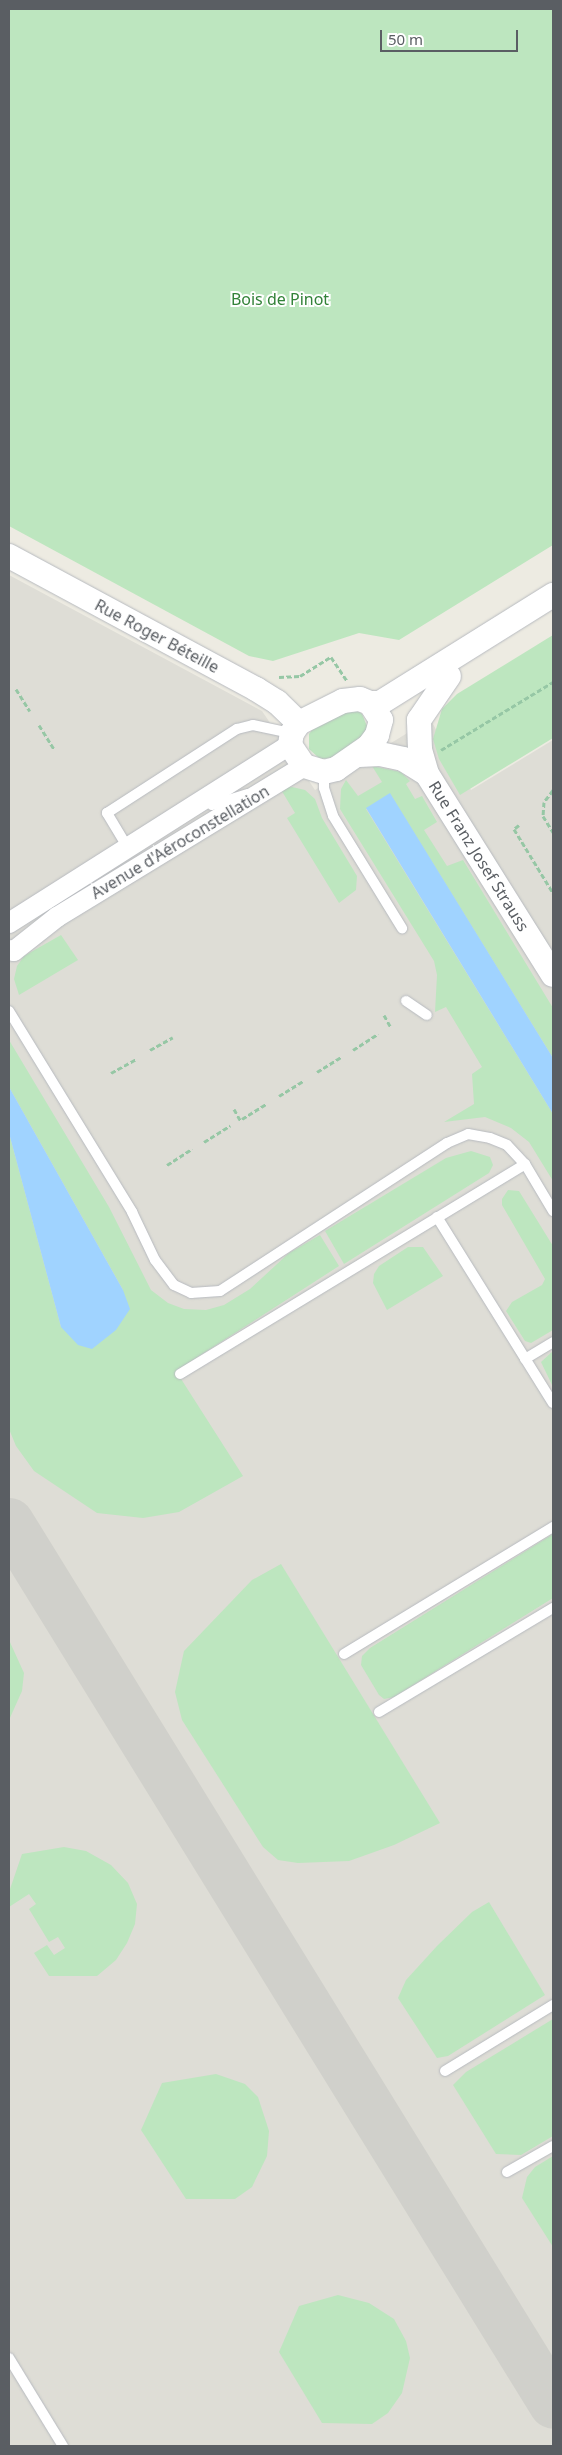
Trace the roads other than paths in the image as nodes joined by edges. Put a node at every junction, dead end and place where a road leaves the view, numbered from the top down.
1 (9, 556) edge
2 (553, 595) edge
3 (553, 612) edge
4 (449, 676) junction
5 (378, 716) junction
6 (294, 734) junction
7 (359, 755) junction
8 (428, 762) junction
9 (314, 769) junction
10 (263, 791) junction
11 (128, 848) junction
12 (9, 923) edge
13 (402, 928) dead end
14 (9, 950) edge
15 (553, 975) edge
16 (406, 1001) dead end
17 (9, 1011) edge
18 (427, 1015) dead end
19 (524, 1164) junction
20 (553, 1211) edge
21 (437, 1217) junction
22 (553, 1342) edge
23 (525, 1358) junction
24 (180, 1374) dead end
25 (553, 1403) edge
26 (553, 1527) edge
27 (553, 1608) edge
28 (344, 1654) dead end
29 (379, 1712) dead end
30 (553, 2005) edge
31 (445, 2071) dead end
32 (553, 2146) edge
33 (507, 2172) dead end
34 (9, 2358) edge
35 (63, 2446) edge

1 - 6 street, Rue Roger Béteille
2 - 5 street
3 - 4 street
4 - 5 street
4 - 8 street
5 - 6 street
5 - 7 street
5 - 8 street
6 - 9 street, Rue Roger Béteille
6 - 11 street, Avenue d'Aéroconstellation
6 - 11 lane
7 - 8 street, Rue Franz Josef Strauss
7 - 9 street
8 - 15 street, Rue Franz Josef Strauss
9 - 10 street, Avenue d'Aéroconstellation
9 - 13 lane
10 - 11 lane
10 - 14 street, Avenue d'Aéroconstellation
11 - 12 street, Avenue d'Aéroconstellation
16 - 18 lane
17 - 19 lane
19 - 20 lane
19 - 21 lane
21 - 23 lane
21 - 24 lane
22 - 23 lane
23 - 25 lane
26 - 28 lane
27 - 29 lane
30 - 31 lane
32 - 33 lane
34 - 35 lane

